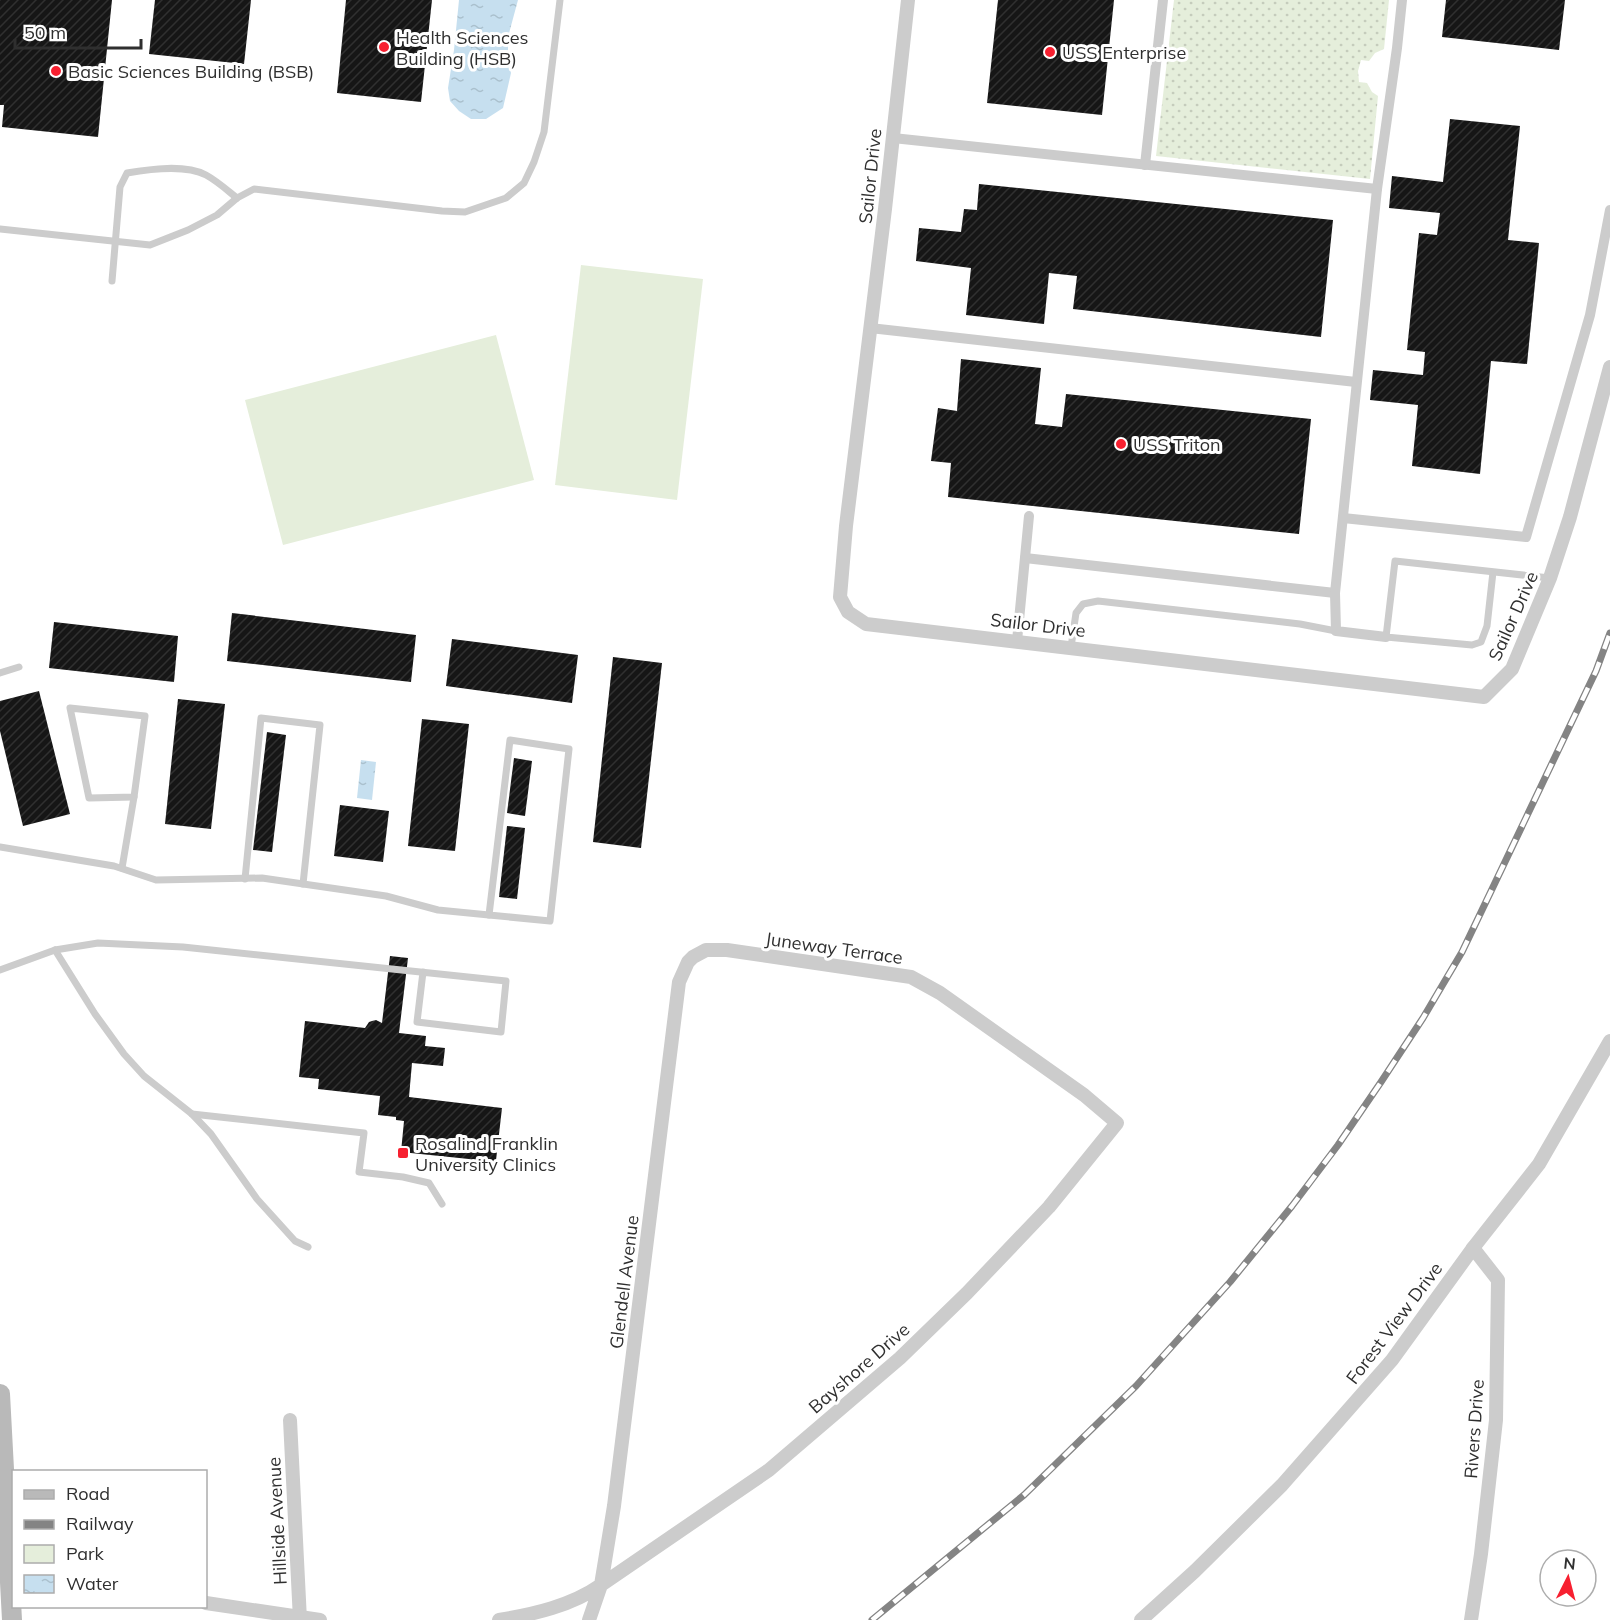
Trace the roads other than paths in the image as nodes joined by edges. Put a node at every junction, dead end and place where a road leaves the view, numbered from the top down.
1 (560, 0) edge
2 (908, 0) edge
3 (1163, 0) edge
4 (1402, 0) edge
5 (892, 138) junction
6 (1144, 165) junction
7 (1377, 189) junction
8 (237, 198) junction
9 (1610, 210) edge
10 (0, 229) edge
11 (116, 243) junction
12 (112, 281) dead end
13 (870, 327) junction
14 (1610, 367) edge
15 (1356, 382) junction
16 (1029, 516) dead end
17 (1343, 518) junction
18 (1025, 558) junction
19 (1493, 572) junction
20 (1550, 578) junction
21 (1335, 593) junction
22 (1336, 632) junction
23 (1386, 637) junction
24 (1017, 641) junction
25 (1071, 647) junction
26 (19, 667) dead end
27 (0, 673) edge
28 (134, 797) junction
29 (0, 847) edge
30 (122, 868) junction
31 (245, 879) junction
32 (303, 884) junction
33 (489, 915) junction
34 (55, 950) junction
35 (699, 954) joint
36 (0, 970) edge
37 (423, 972) junction
38 (1610, 1041) edge
39 (1046, 1067) joint
40 (192, 1114) junction
41 (441, 1204) dead end
42 (308, 1246) dead end
43 (1473, 1248) junction
44 (0, 1394) edge
45 (290, 1420) dead end
46 (12, 1573) edge
47 (601, 1585) junction
48 (207, 1603) edge
49 (300, 1619) edge
50 (12, 1620) edge
51 (321, 1620) edge
52 (499, 1620) edge
53 (589, 1620) edge
54 (1140, 1620) edge
55 (1471, 1620) edge

1 - 8 lane
2 - 5 street, Sailor Drive
3 - 6 street
4 - 7 street
5 - 6 street
5 - 13 street, Sailor Drive
6 - 7 street
7 - 15 street
8 - 11 lane
8 - 11 lane
9 - 17 street
10 - 11 lane
11 - 12 lane
13 - 15 street
13 - 24 street, Sailor Drive
14 - 20 street, Sailor Drive
15 - 17 street
16 - 18 street
17 - 21 street
18 - 21 street
18 - 24 street
19 - 20 lane
19 - 23 lane
19 - 23 lane
20 - 25 street, Sailor Drive
21 - 22 street
22 - 23 street
22 - 25 lane
24 - 25 street, Sailor Drive
26 - 27 lane
28 - 28 lane
28 - 30 lane
29 - 30 lane
30 - 31 lane
31 - 32 lane
31 - 32 lane
32 - 33 lane
33 - 33 lane
34 - 36 lane
34 - 37 lane
34 - 40 lane
35 - 39 street, Juneway Terrace
35 - 47 street, Glendell Avenue
37 - 37 lane
38 - 43 street, Forest View Drive
39 - 47 street, Bayshore Drive
40 - 41 lane
40 - 42 lane
43 - 54 street, Forest View Drive
43 - 55 street, Rivers Drive
44 - 46 main road
45 - 49 street, Hillside Avenue
46 - 50 main road
47 - 52 street, Bayshore Drive
47 - 53 street, Glendell Avenue
48 - 49 street
49 - 51 street

